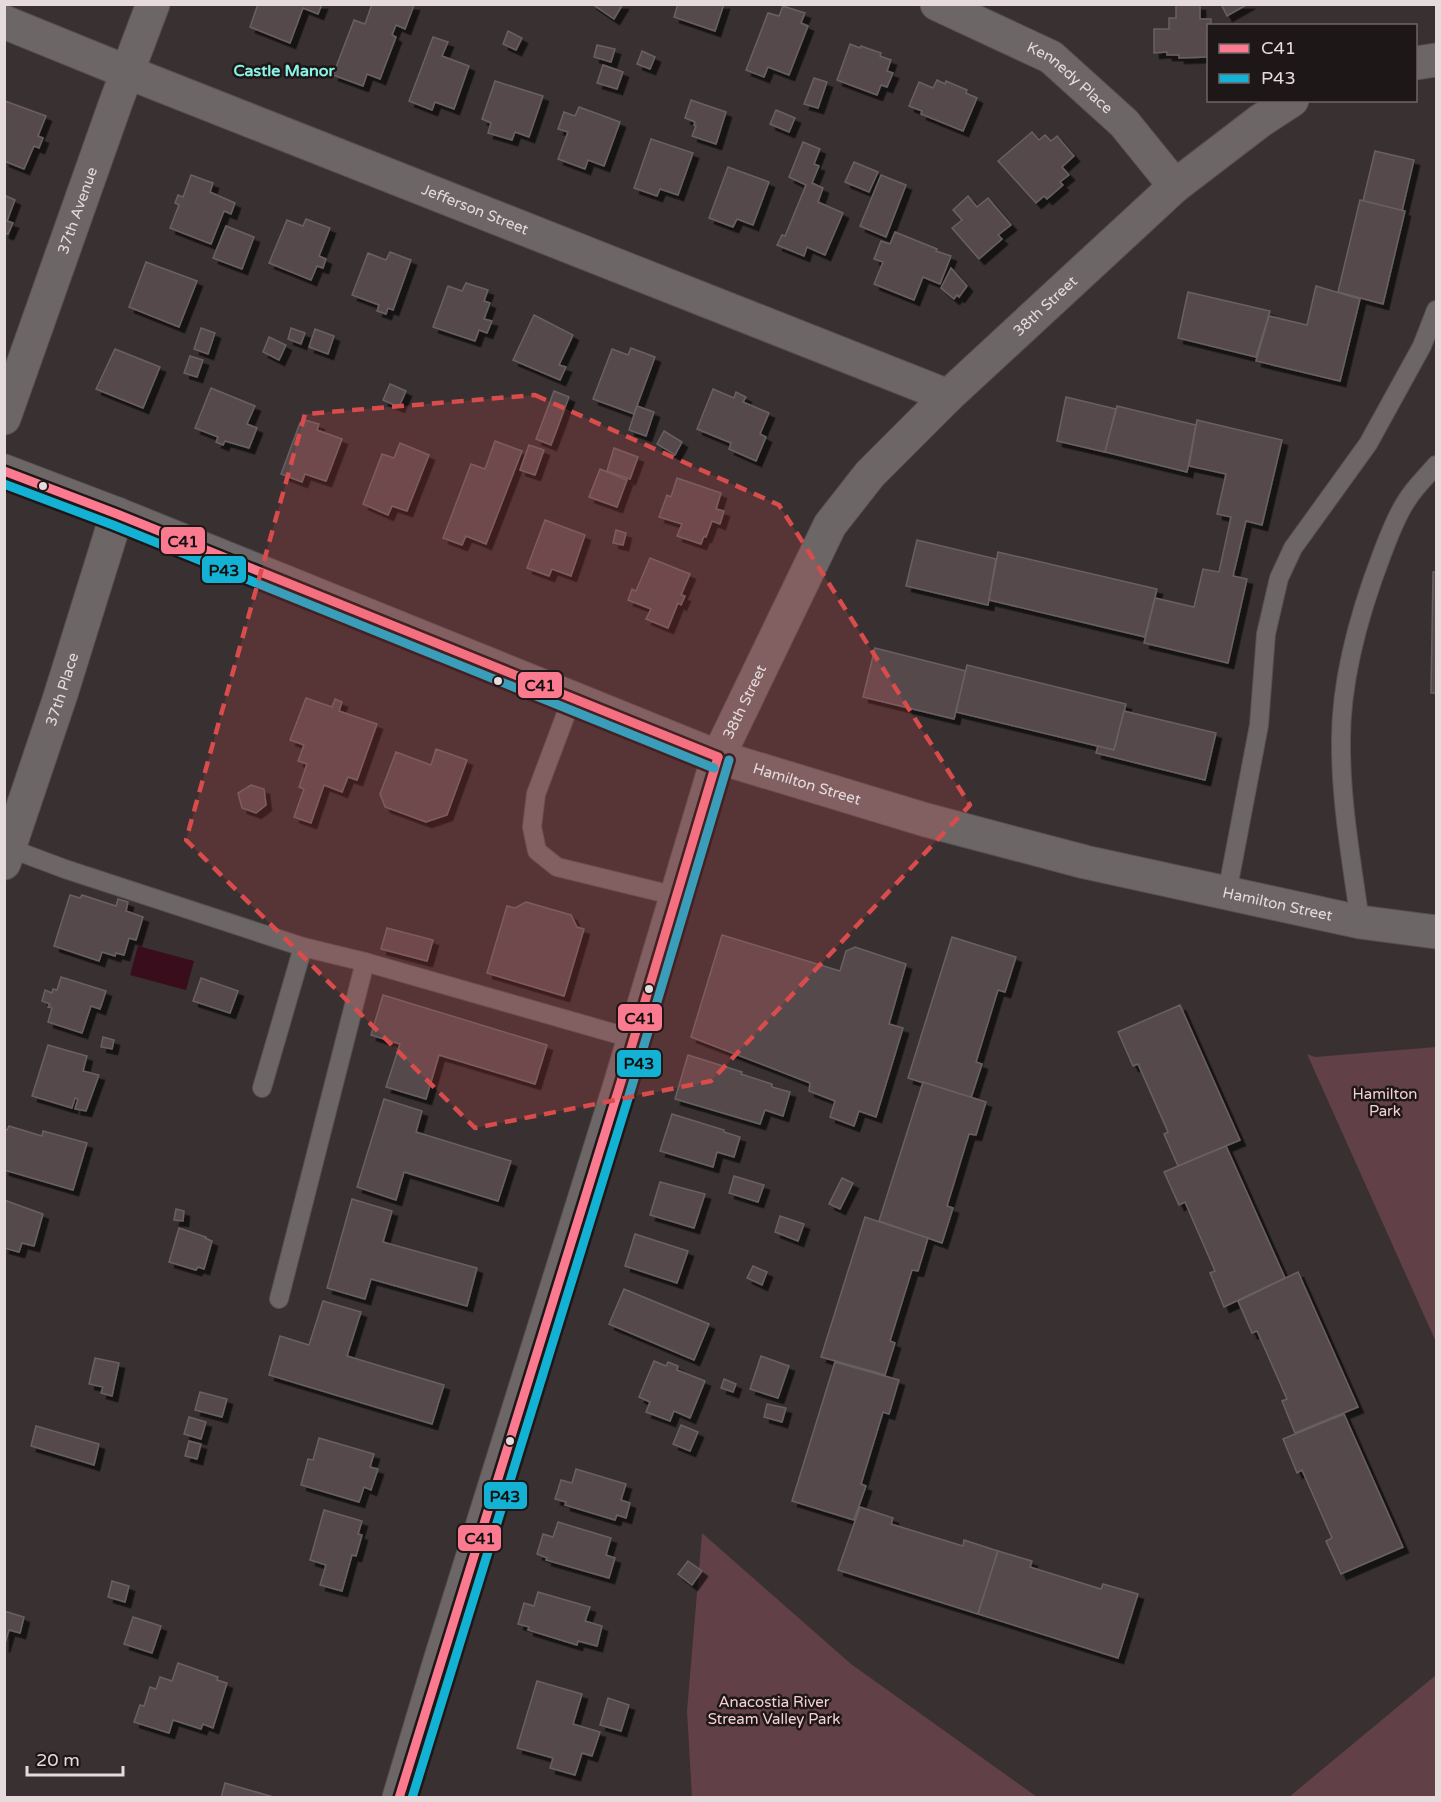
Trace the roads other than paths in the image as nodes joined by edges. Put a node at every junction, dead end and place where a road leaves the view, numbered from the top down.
1 (153, 4) edge
2 (937, 4) edge
3 (4, 22) edge
4 (1437, 60) edge
5 (1417, 63) edge
6 (127, 72) junction
7 (1289, 102) edge
8 (1175, 186) junction
9 (1437, 310) edge
10 (948, 396) junction
11 (4, 418) edge
12 (1437, 465) edge
13 (4, 471) edge
14 (117, 513) junction
15 (572, 698) junction
16 (718, 757) junction
17 (7, 856) edge
18 (1227, 893) junction
19 (676, 896) junction
20 (1360, 922) junction
21 (1437, 932) edge
22 (303, 947) junction
23 (365, 962) junction
24 (634, 1039) junction
25 (262, 1088) dead end
26 (279, 1299) dead end
27 (399, 1797) edge

1 - 6 street, 37th Avenue
2 - 8 street, Kennedy Place
3 - 6 street, Jefferson Street
4 - 5 street
6 - 10 street, Jefferson Street
6 - 11 street, 37th Avenue
7 - 8 street, 38th Street
8 - 10 street, 38th Street
9 - 18 lane
10 - 16 street, 38th Street
12 - 20 lane
13 - 14 street, Hamilton Street
14 - 15 street, Hamilton Street
14 - 17 street, 37th Place
15 - 16 street, Hamilton Street
15 - 19 lane
16 - 18 street, Hamilton Street
16 - 19 street, 38th Street
17 - 22 lane
18 - 20 street, Hamilton Street
19 - 24 street, 38th Street
20 - 21 street, Hamilton Street
22 - 23 lane
22 - 25 lane
23 - 24 lane
23 - 26 lane
24 - 27 street, 38th Street

